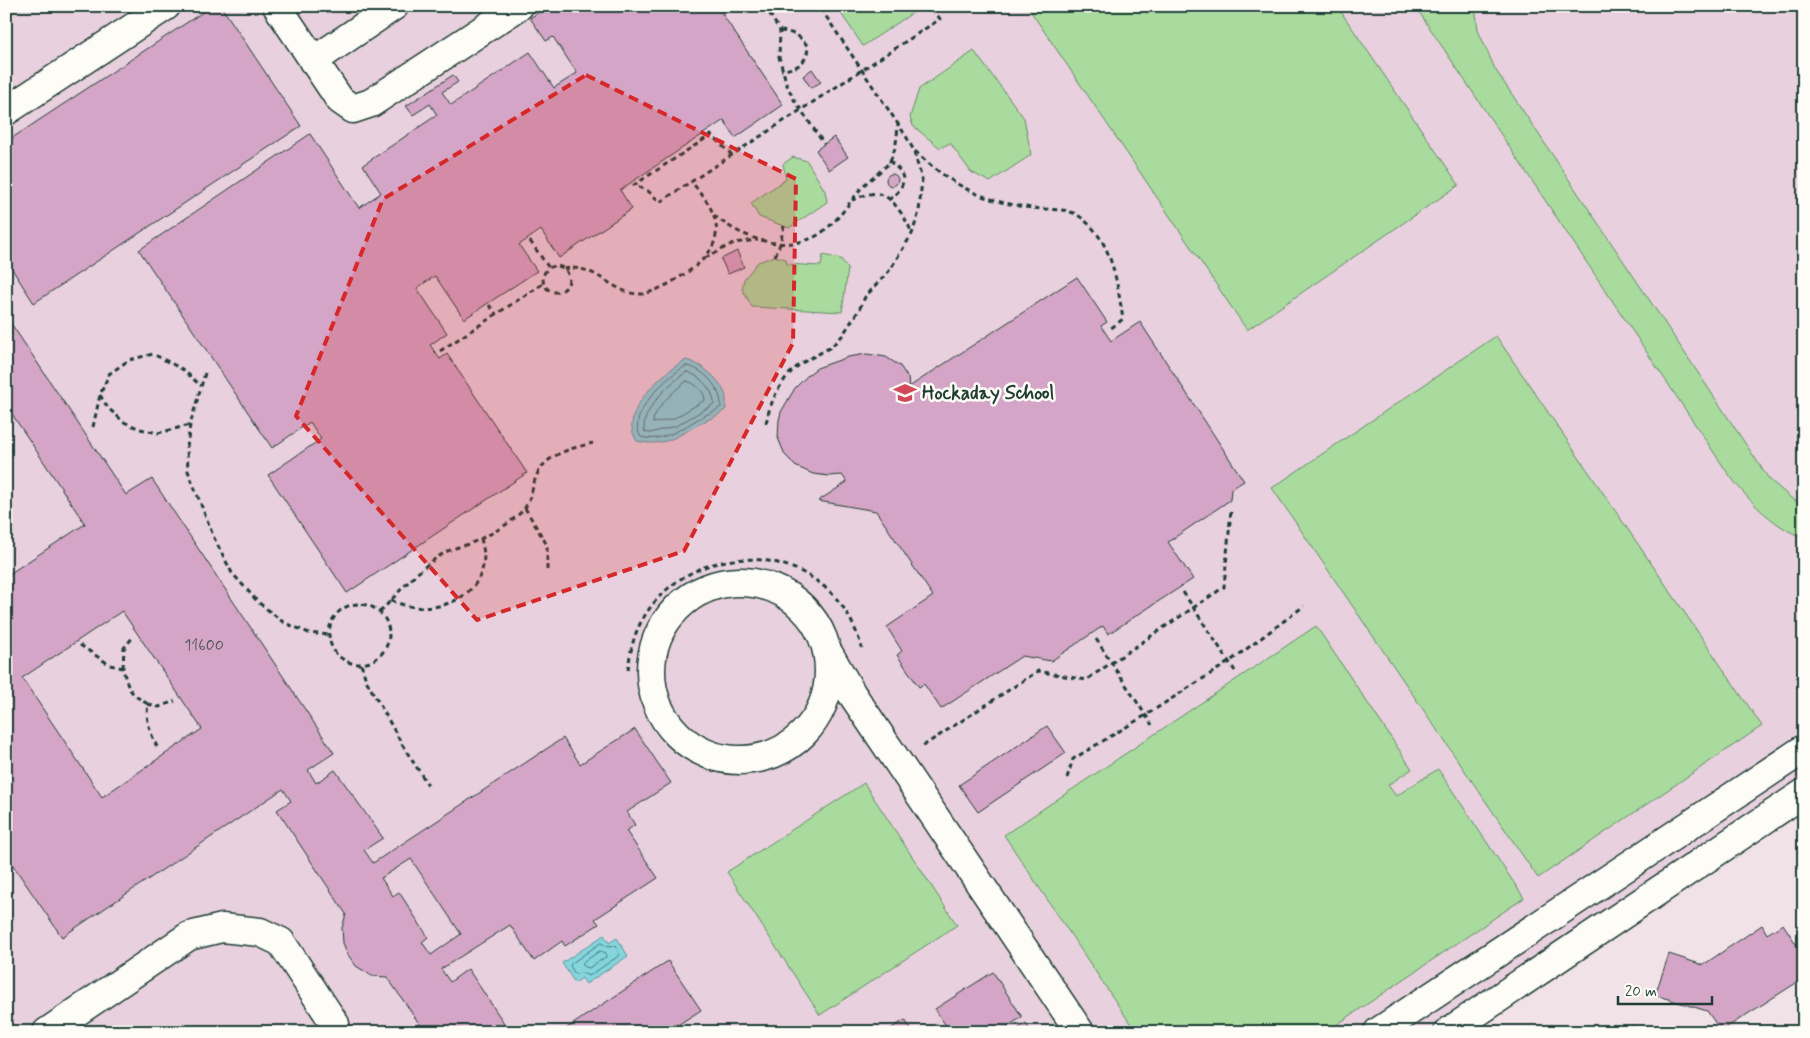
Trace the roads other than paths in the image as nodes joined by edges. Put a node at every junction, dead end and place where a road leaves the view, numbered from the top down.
1 (166, 6) edge
2 (277, 6) edge
3 (394, 6) edge
4 (519, 6) edge
5 (313, 61) junction
6 (6, 111) edge
7 (828, 653) junction
8 (1804, 749) edge
9 (1804, 793) edge
10 (47, 1032) edge
11 (336, 1032) edge
12 (1080, 1032) edge
13 (1378, 1032) edge
14 (1448, 1032) edge

1 - 6 lane
2 - 5 lane
3 - 5 lane
4 - 5 lane
7 - 7 lane
7 - 12 lane
8 - 13 lane
9 - 14 lane
10 - 11 lane

